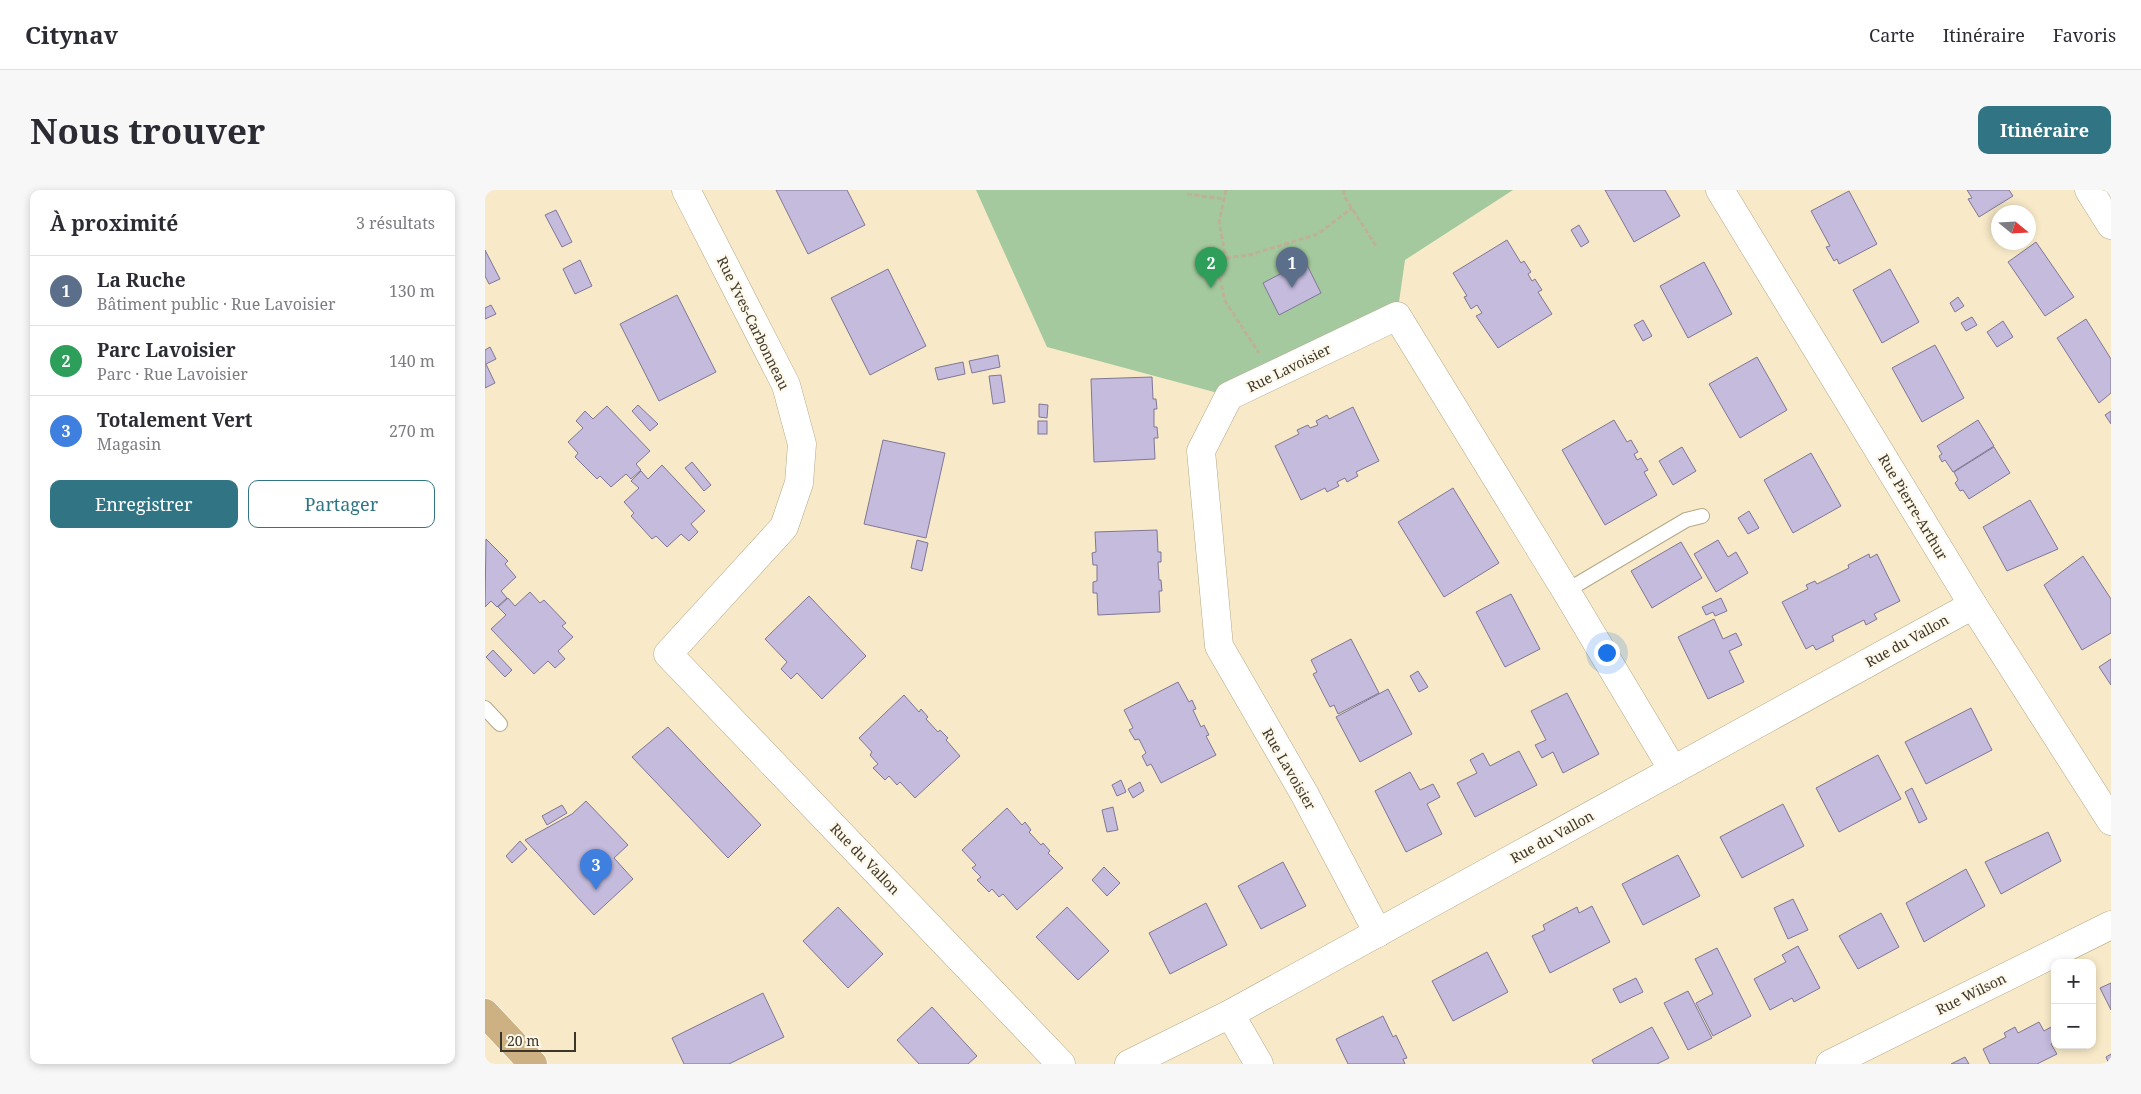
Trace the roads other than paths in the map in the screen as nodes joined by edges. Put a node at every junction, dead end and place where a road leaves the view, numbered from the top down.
1 (686, 190) edge
2 (1720, 190) edge
3 (2089, 190) edge
4 (2111, 225) edge
5 (1702, 516) dead end
6 (1567, 591) junction
7 (1973, 605) junction
8 (668, 654) joint
9 (485, 708) edge
10 (500, 724) dead end
11 (1673, 770) junction
12 (2111, 821) edge
13 (2111, 925) edge
14 (1378, 933) junction
15 (485, 1013) edge
16 (1231, 1014) junction
17 (533, 1064) edge
18 (1061, 1064) edge
19 (1129, 1064) edge
20 (1259, 1064) edge
21 (1830, 1064) edge

1 - 8 street, Rue Yves-Carbonneau
2 - 7 street, Rue Pierre-Arthur
3 - 4 street
5 - 6 lane
6 - 11 street, Rue Lavoisier
6 - 14 street, Rue Lavoisier
7 - 11 street, Rue du Vallon
7 - 12 street, Rue Pierre-Arthur
8 - 18 street, Rue du Vallon
9 - 10 lane
11 - 14 street, Rue du Vallon
13 - 21 street, Rue Wilson
14 - 16 street, Rue du Vallon
15 - 17 main road
16 - 19 street, Rue du Vallon
16 - 20 street

